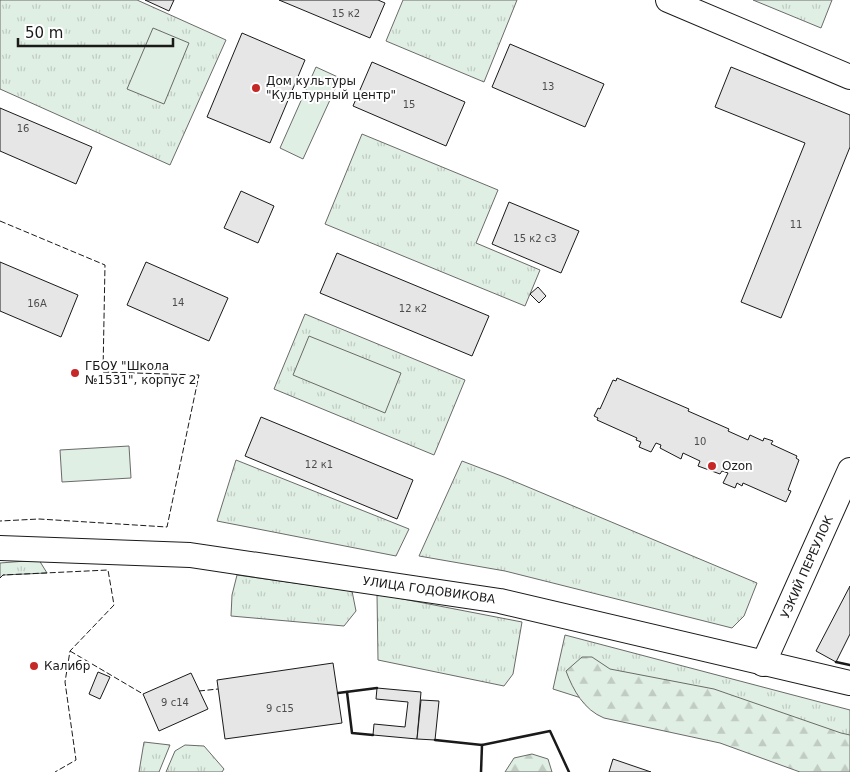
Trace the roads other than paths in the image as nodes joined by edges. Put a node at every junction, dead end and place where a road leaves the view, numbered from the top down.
1 (668, 0) edge
2 (850, 76) edge
3 (850, 470) edge
4 (0, 548) edge
5 (763, 664) junction
6 (850, 684) edge

1 - 2 street
3 - 5 street, УЗКИЙ ПЕРЕУЛОК
4 - 5 street, УЛИЦА ГОДОВИКОВА
5 - 6 street, УЛИЦА ГОДОВИКОВА

